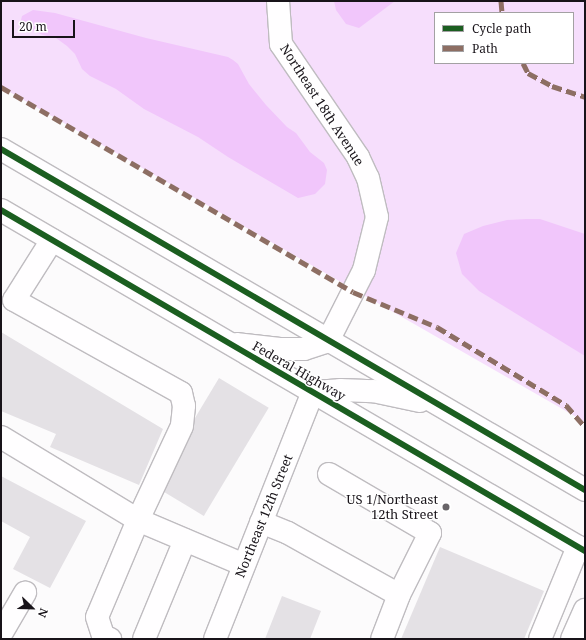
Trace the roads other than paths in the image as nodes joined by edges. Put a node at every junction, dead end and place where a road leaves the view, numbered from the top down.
1 (278, 1) edge
2 (1, 149) edge
3 (1, 210) edge
4 (52, 240) junction
5 (7, 296) edge
6 (328, 340) junction
7 (230, 344) junction
8 (313, 392) junction
9 (437, 404) junction
10 (1, 437) edge
11 (329, 474) dead end
12 (585, 490) edge
13 (138, 520) junction
14 (261, 522) junction
15 (184, 540) junction
16 (582, 549) edge
17 (244, 565) junction
18 (25, 594) dead end
19 (399, 595) junction
20 (585, 610) edge
21 (1, 634) edge
22 (110, 639) edge
23 (144, 639) edge
24 (215, 639) edge
25 (382, 639) edge
26 (540, 639) edge
27 (572, 639) edge

1 - 6 main road, Northeast 18th Avenue
2 - 6 main road
3 - 4 main road, Federal Highway
4 - 5 main road
4 - 7 main road, Federal Highway
5 - 13 main road
6 - 7 main road
6 - 9 main road
7 - 8 main road, Federal Highway
8 - 9 main road
8 - 14 main road, Northeast 12th Street
8 - 16 main road, Federal Highway
9 - 12 main road
10 - 13 main road
11 - 19 main road
13 - 15 main road
13 - 22 main road
14 - 17 main road, Northeast 12th Street
14 - 19 main road
15 - 17 main road
15 - 23 main road
16 - 26 main road
17 - 24 main road, Northeast 12th Street
18 - 21 main road
19 - 25 main road
20 - 27 main road

